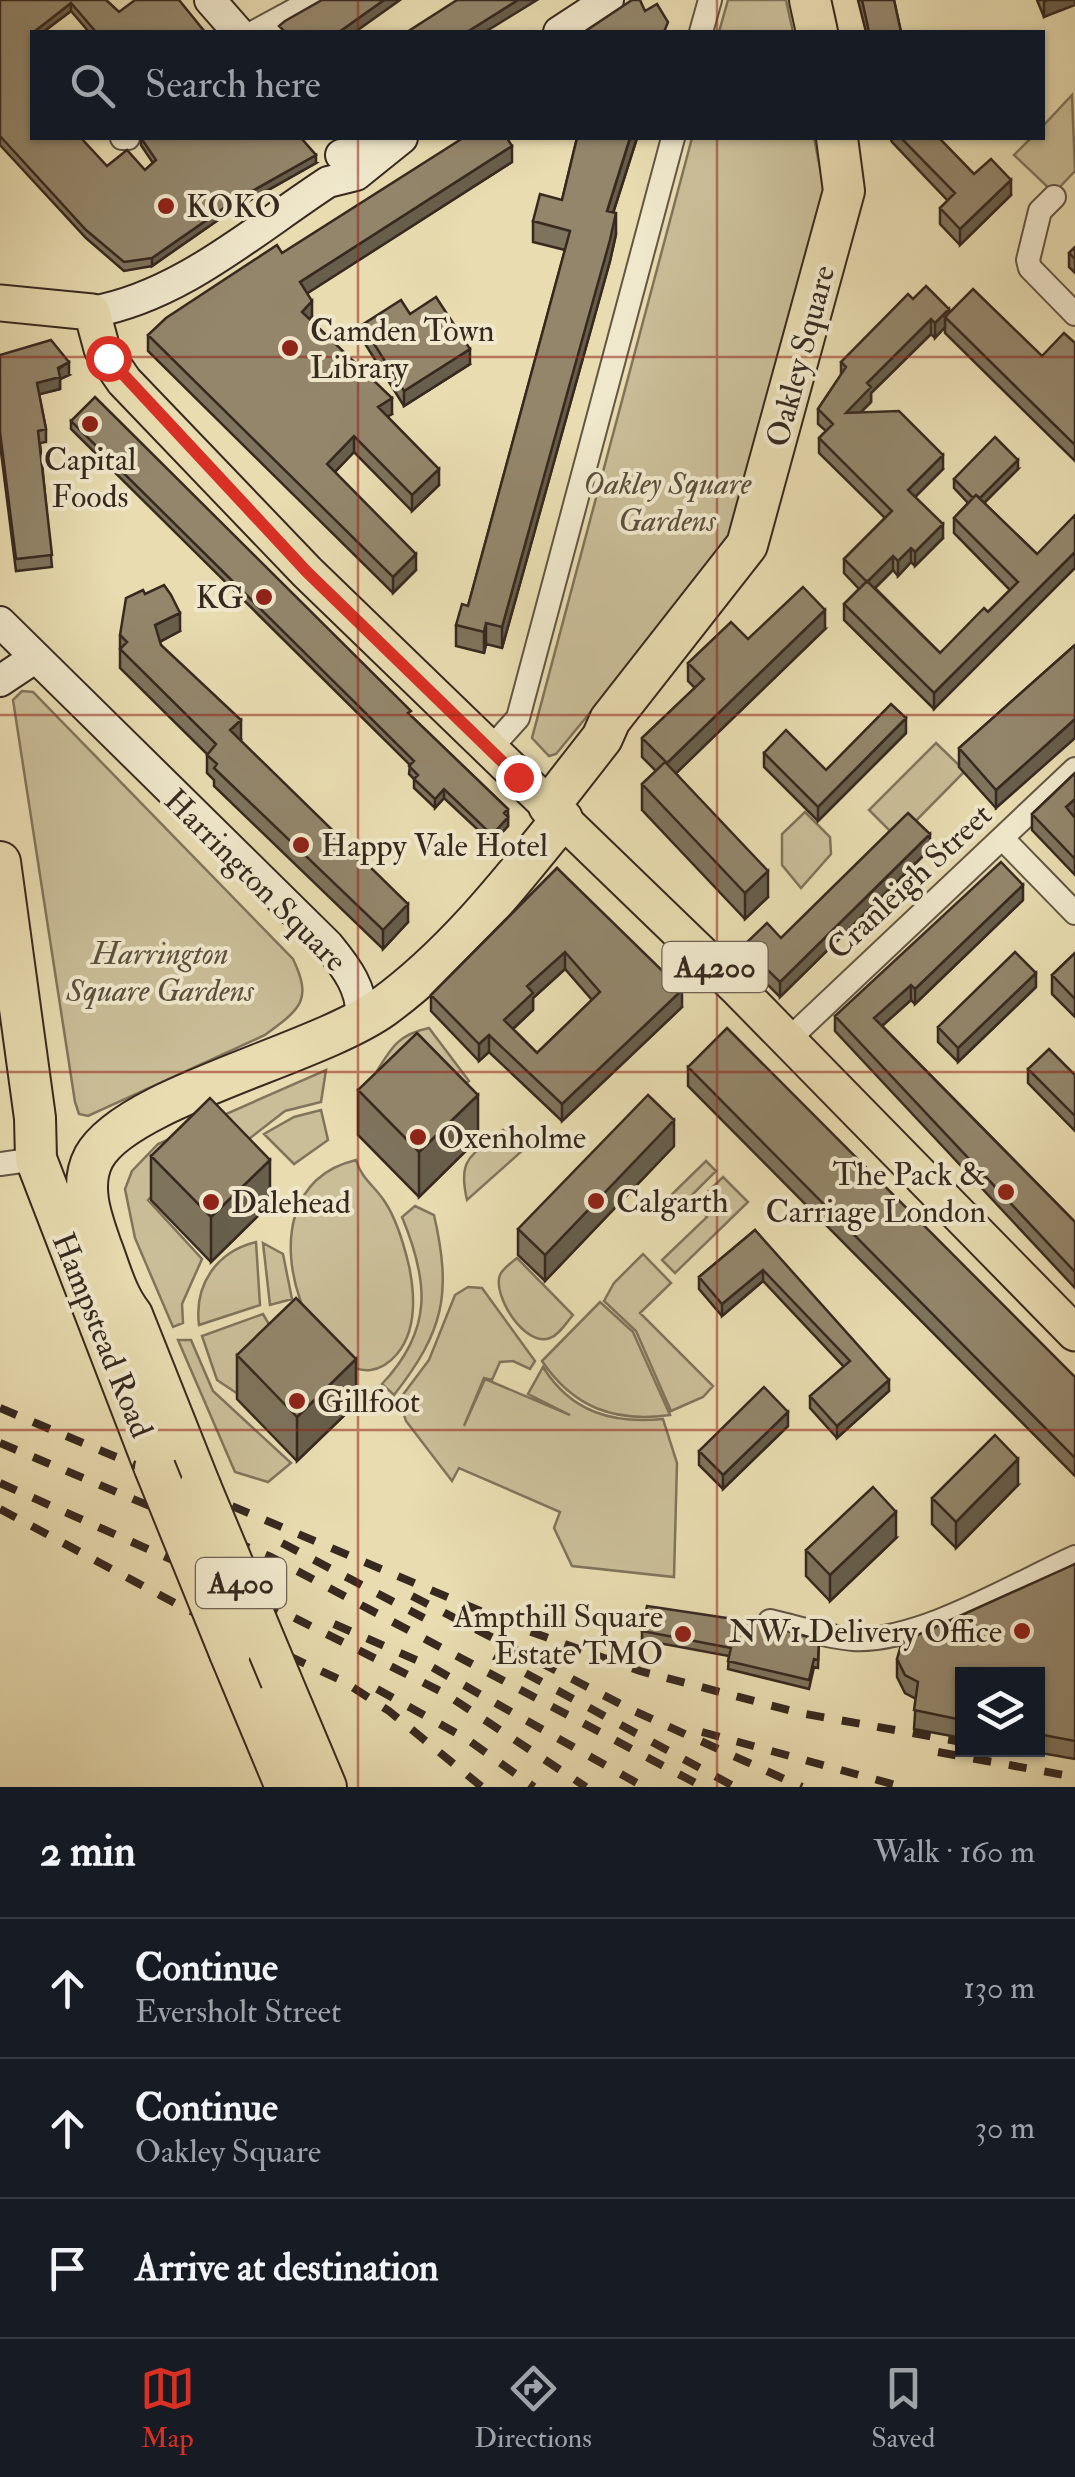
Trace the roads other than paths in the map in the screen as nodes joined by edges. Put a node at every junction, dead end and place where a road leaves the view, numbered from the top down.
1 (210, 0) edge
2 (314, 0) edge
3 (608, 0) edge
4 (710, 0) edge
5 (810, 0) edge
6 (236, 30) edge
7 (258, 30) edge
8 (562, 30) edge
9 (702, 30) edge
10 (816, 30) edge
11 (672, 140) edge
12 (837, 140) edge
13 (389, 146) edge
14 (332, 158) edge
15 (1054, 197) dead end
16 (0, 304) edge
17 (92, 312) junction
18 (1075, 314) edge
19 (0, 622) edge
20 (33, 659) junction
21 (0, 680) edge
22 (490, 750) junction
23 (1075, 769) edge
24 (555, 813) junction
25 (1002, 838) junction
26 (0, 862) edge
27 (1075, 913) edge
28 (361, 1020) junction
29 (788, 1040) junction
30 (104, 1144) junction
31 (21, 1148) edge
32 (1075, 1333) edge
33 (1075, 1556) edge
34 (770, 1621) edge
35 (286, 1787) edge
36 (326, 1787) edge

1 - 6 street
2 - 7 street
3 - 8 street
4 - 9 street
5 - 10 highway
11 - 22 street
12 - 24 highway, Oakley Square
13 - 14 street
14 - 17 street
15 - 18 street
16 - 17 main road
17 - 22 main road, A4200
19 - 20 street, Harrington Square
20 - 21 street
20 - 28 street, Harrington Square
22 - 24 main road, A4200
23 - 25 street, Cranleigh Street
24 - 28 highway, Oakley Square
24 - 29 main road, A4200
25 - 27 street
25 - 29 street, Cranleigh Street
26 - 31 highway, Hampstead Road / A400
28 - 30 highway
29 - 32 main road, A4200
30 - 31 highway
30 - 36 highway, Hampstead Road / A400, bridge
31 - 35 highway, Hampstead Road / A400, bridge
33 - 34 street

